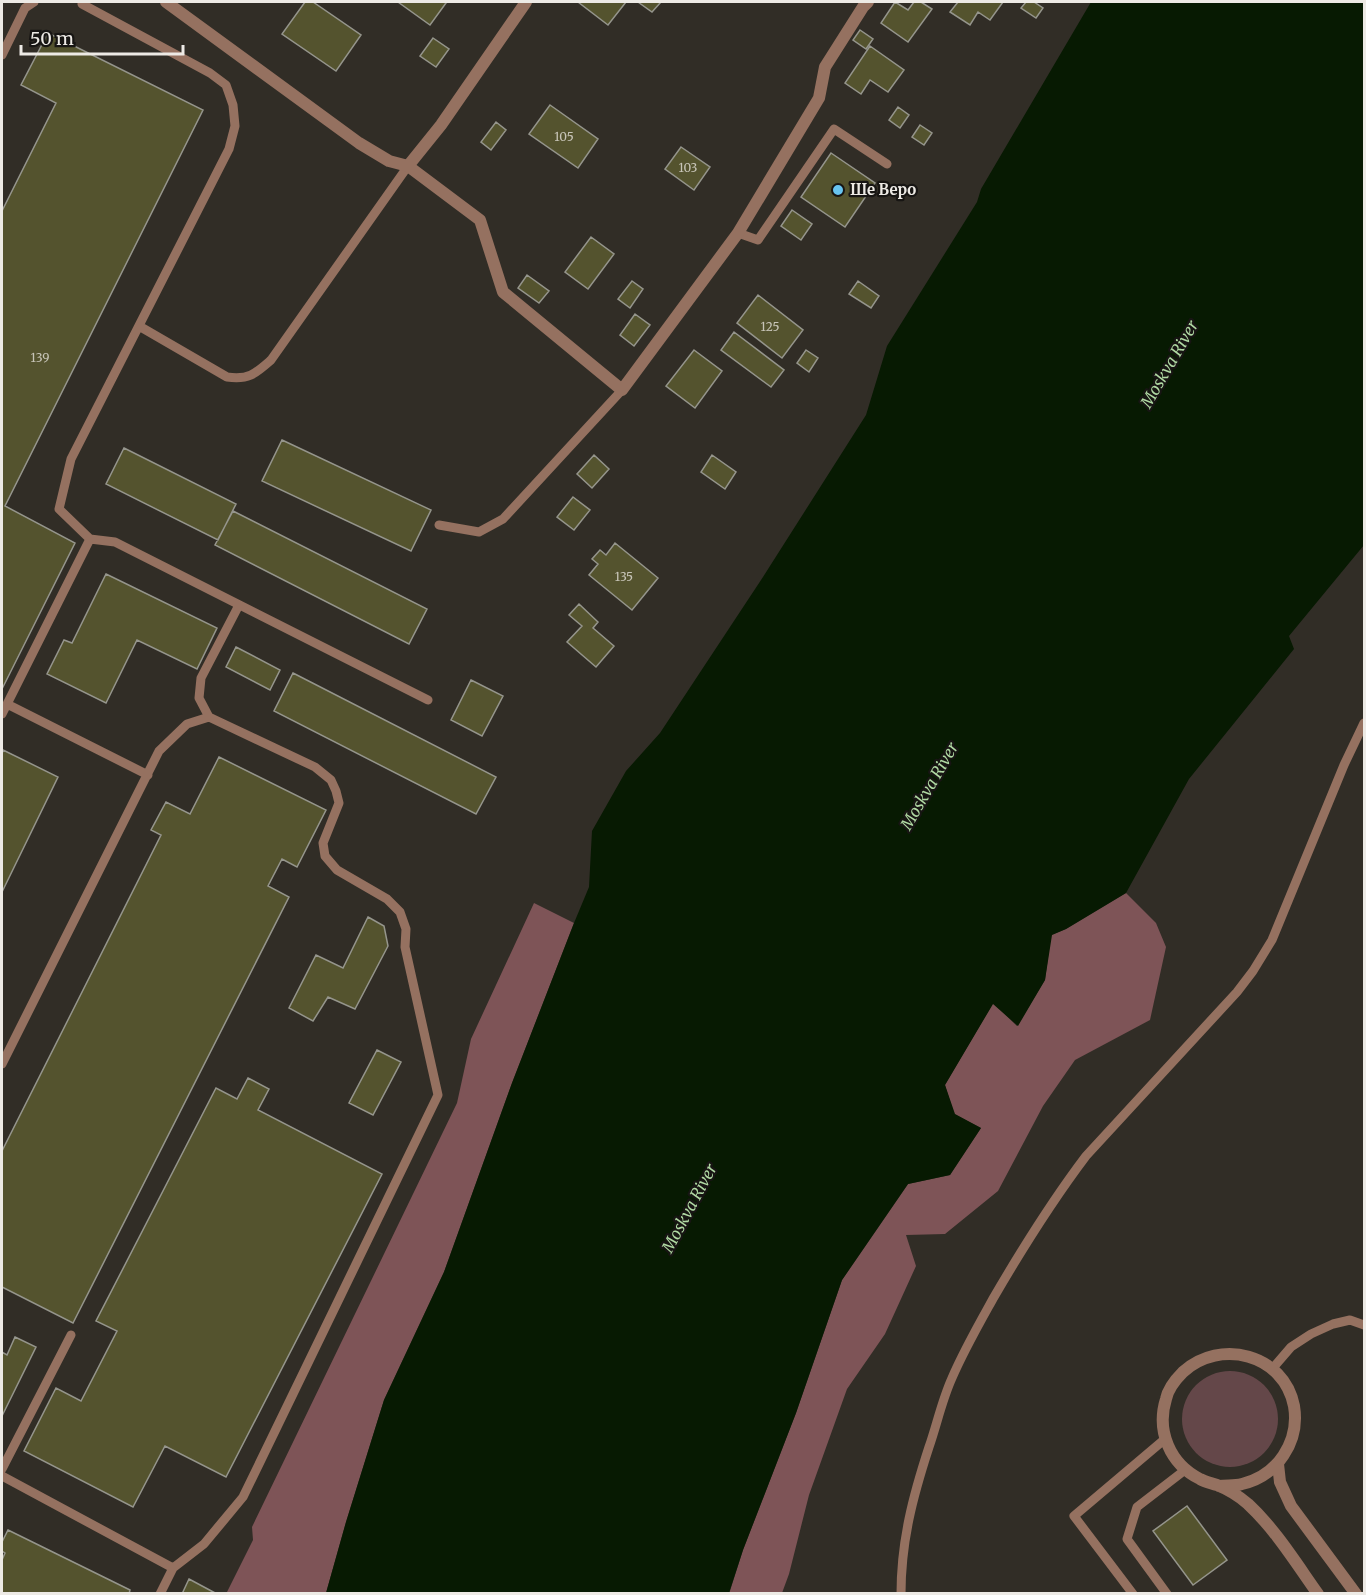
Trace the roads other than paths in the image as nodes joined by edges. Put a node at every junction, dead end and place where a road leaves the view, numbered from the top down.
1 (34, 2) edge
2 (81, 2) edge
3 (166, 2) edge
4 (526, 2) edge
5 (868, 2) edge
6 (2, 55) edge
7 (887, 164) dead end
8 (408, 166) junction
9 (738, 233) junction
10 (139, 327) junction
11 (622, 390) junction
12 (439, 525) dead end
13 (90, 539) junction
14 (239, 605) junction
15 (428, 700) dead end
16 (7, 704) junction
17 (2, 714) edge
18 (209, 717) junction
19 (1365, 723) edge
20 (148, 775) junction
21 (2, 1064) edge
22 (1365, 1325) edge
23 (71, 1335) dead end
24 (1272, 1369) junction
25 (1165, 1438) junction
26 (1278, 1464) junction
27 (2, 1469) edge
28 (1185, 1470) junction
29 (2, 1476) edge
30 (1219, 1486) junction
31 (173, 1568) junction
32 (160, 1593) edge
33 (901, 1593) edge
34 (1133, 1593) edge
35 (1167, 1593) edge
36 (1318, 1593) edge
37 (1356, 1593) edge

1 - 6 lane
2 - 10 lane
3 - 8 street
4 - 8 street
5 - 9 street
7 - 9 lane
8 - 10 lane
8 - 11 street
9 - 11 street
10 - 13 lane
11 - 12 lane
13 - 14 lane
13 - 16 lane
14 - 15 lane
14 - 18 lane
16 - 17 lane
16 - 20 lane
18 - 20 lane
18 - 31 lane
19 - 33 lane
20 - 21 lane
22 - 24 lane
23 - 27 lane
24 - 25 street
24 - 26 street
25 - 28 street
25 - 34 lane
26 - 30 street
26 - 37 street
28 - 30 street
28 - 35 lane
29 - 31 lane
30 - 36 street
31 - 32 lane

